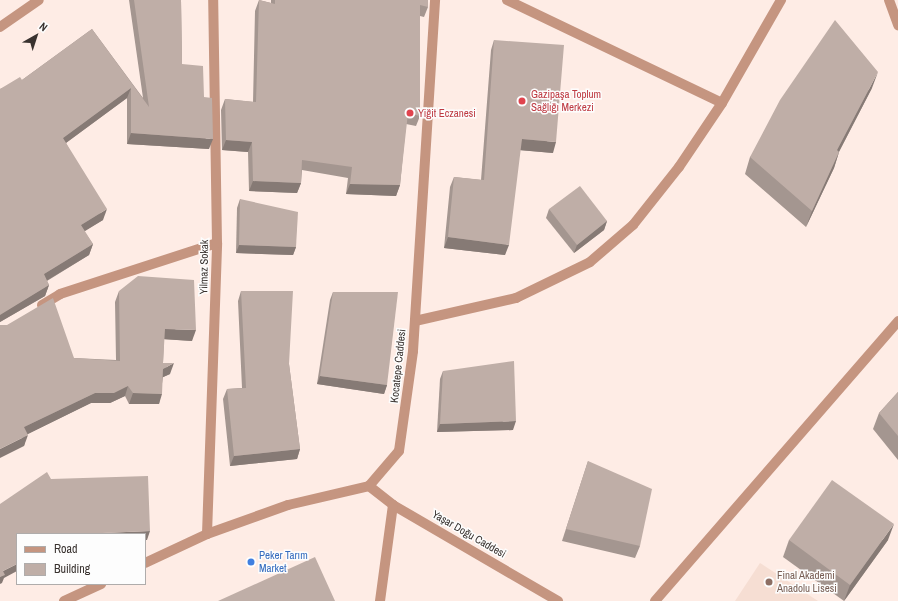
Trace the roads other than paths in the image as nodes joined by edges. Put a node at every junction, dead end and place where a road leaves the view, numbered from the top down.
1 (39, 0) edge
2 (213, 0) edge
3 (435, 0) edge
4 (507, 0) edge
5 (781, 0) edge
6 (889, 0) edge
7 (898, 25) edge
8 (0, 27) edge
9 (722, 103) junction
10 (217, 243) junction
11 (34, 310) edge
12 (415, 321) junction
13 (898, 321) edge
14 (369, 486) junction
15 (393, 505) junction
16 (207, 534) junction
17 (146, 563) edge
18 (99, 585) edge
19 (64, 601) edge
20 (380, 601) edge
21 (558, 601) edge
22 (655, 601) edge

1 - 8 street
2 - 10 street, Yilmaz Sokak
3 - 12 street, Kocatepe Caddesi
4 - 9 street
5 - 9 street
6 - 7 street
9 - 12 street
10 - 11 street
10 - 16 street, Yilmaz Sokak
12 - 14 street, Kocatepe Caddesi
13 - 22 street
14 - 15 street, Yaşar Doğu Caddesi
14 - 16 street
15 - 20 street
15 - 21 street, Yaşar Doğu Caddesi
16 - 17 street
18 - 19 street

